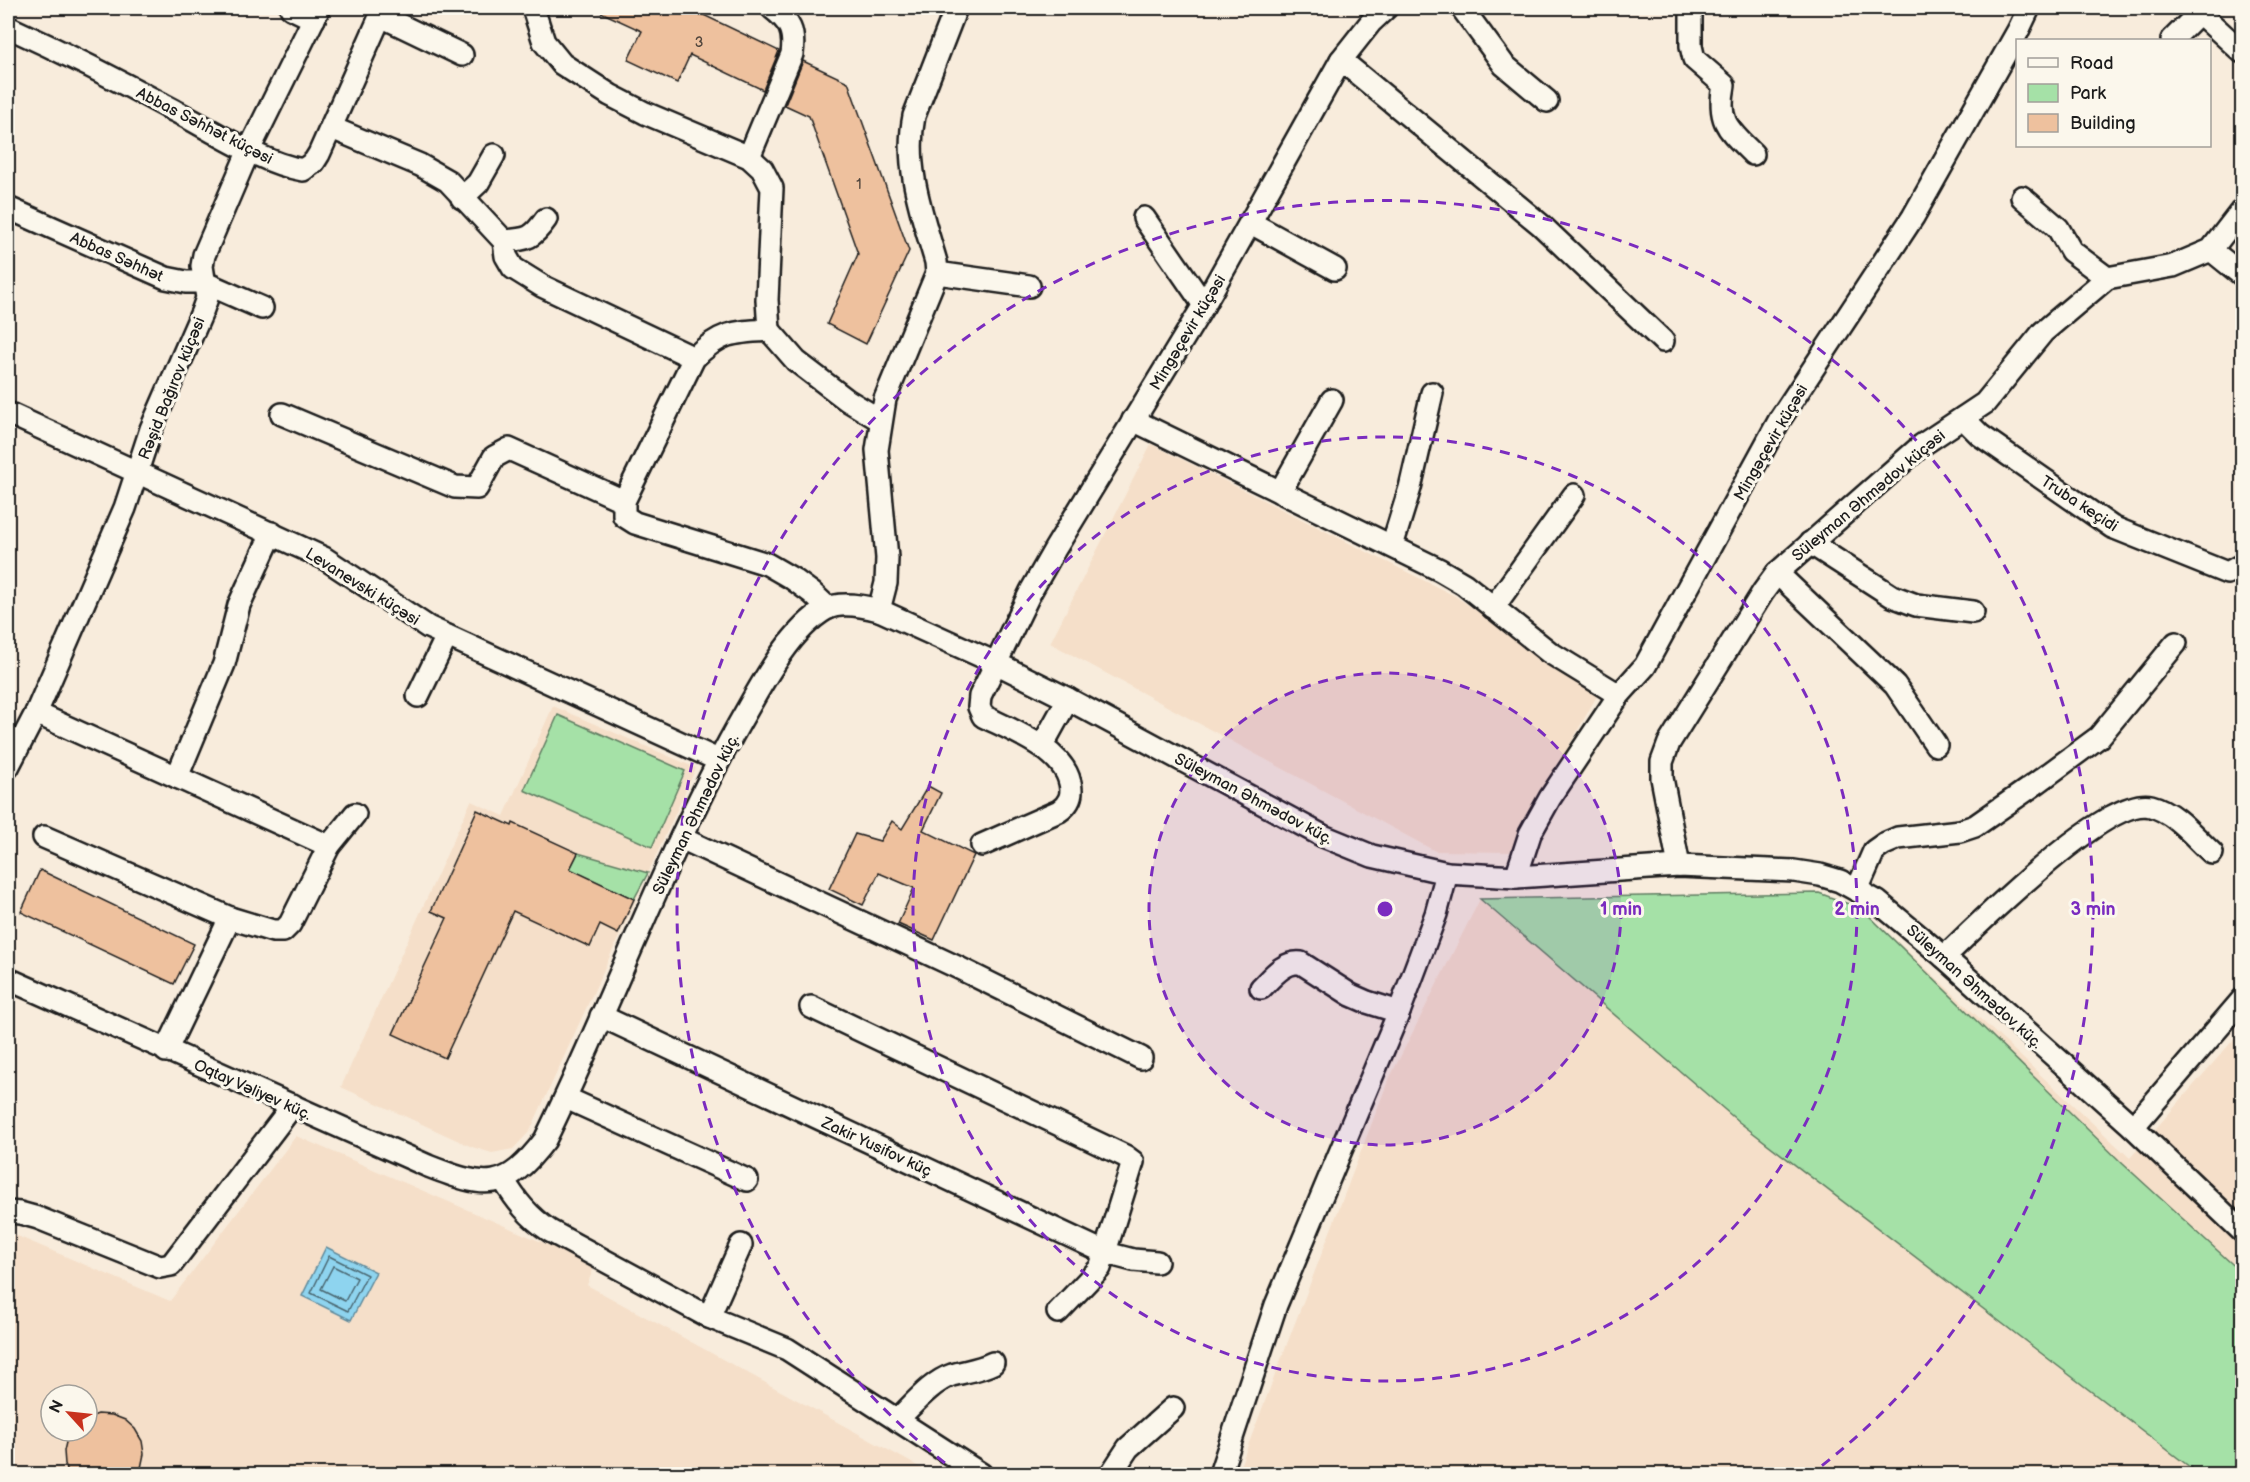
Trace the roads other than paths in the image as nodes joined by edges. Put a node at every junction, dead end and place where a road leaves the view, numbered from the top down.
1 (291, 8) edge
2 (533, 8) edge
3 (772, 8) edge
4 (956, 8) edge
5 (1386, 8) edge
6 (1462, 8) edge
7 (1691, 8) edge
8 (2029, 8) edge
9 (2196, 10) edge
10 (383, 12) edge
11 (317, 13) edge
12 (8, 27) edge
13 (2173, 39) edge
14 (2242, 52) edge
15 (462, 55) dead end
16 (1341, 60) junction
17 (1548, 101) dead end
18 (332, 128) junction
19 (249, 150) junction
20 (1753, 154) dead end
21 (494, 155) dead end
22 (748, 157) junction
23 (2022, 197) dead end
24 (462, 198) junction
25 (8, 208) edge
26 (2242, 210) edge
27 (546, 219) dead end
28 (1144, 219) dead end
29 (1251, 223) junction
30 (504, 241) junction
31 (2211, 250) junction
32 (1335, 268) dead end
33 (937, 273) junction
34 (2242, 275) edge
35 (2108, 278) junction
36 (203, 282) junction
37 (1029, 286) dead end
38 (1204, 305) junction
39 (262, 308) dead end
40 (769, 330) junction
41 (1663, 341) dead end
42 (694, 358) junction
43 (1432, 393) dead end
44 (1332, 400) dead end
45 (8, 413) edge
46 (282, 414) dead end
47 (1963, 418) junction
48 (880, 420) junction
49 (1133, 420) junction
50 (137, 472) junction
51 (1280, 492) junction
52 (1574, 495) dead end
53 (624, 501) junction
54 (272, 533) junction
55 (1810, 543) junction
56 (1392, 546) junction
57 (1776, 573) junction
58 (2238, 574) edge
59 (828, 608) junction
60 (1493, 608) junction
61 (879, 610) junction
62 (1973, 612) dead end
63 (447, 636) junction
64 (2176, 643) dead end
65 (996, 663) junction
66 (1619, 695) junction
67 (418, 696) dead end
68 (1068, 699) junction
69 (36, 713) junction
70 (1936, 745) dead end
71 (1042, 746) junction
72 (718, 760) junction
73 (8, 767) edge
74 (177, 777) junction
75 (355, 814) dead end
76 (44, 837) dead end
77 (681, 838) junction
78 (982, 845) dead end
79 (329, 846) junction
80 (2212, 853) dead end
81 (1679, 866) junction
82 (1447, 873) junction
83 (1516, 877) junction
84 (1857, 890) junction
85 (230, 918) junction
86 (1944, 957) junction
87 (8, 978) edge
88 (1261, 988) dead end
89 (2242, 1000) edge
90 (811, 1007) dead end
91 (1398, 1012) junction
92 (601, 1016) junction
93 (166, 1051) junction
94 (1141, 1058) dead end
95 (566, 1098) junction
96 (293, 1105) junction
97 (2133, 1127) junction
98 (503, 1179) junction
99 (747, 1180) dead end
100 (8, 1212) edge
101 (2242, 1231) edge
102 (741, 1245) dead end
103 (1106, 1253) junction
104 (1157, 1262) dead end
105 (1058, 1312) dead end
106 (709, 1317) junction
107 (993, 1363) dead end
108 (1173, 1408) dead end
109 (897, 1420) junction
110 (981, 1474) edge
111 (1110, 1474) edge
112 (1220, 1474) edge

1 - 11 street
2 - 22 street
3 - 22 street
4 - 33 street
5 - 16 street, Mingəçevir küçəsi
6 - 17 street
7 - 20 street
8 - 66 street, Mingəçevir küçəsi
9 - 13 street
9 - 14 street
10 - 15 street
10 - 18 street, Abbas Səhhət küçəsi
11 - 19 street, Rəşid Bağırov küçəsi
12 - 19 street, Abbas Səhhət küçəsi
16 - 29 street, Mingəçevir küçəsi
16 - 41 street
18 - 19 street, Abbas Səhhət küçəsi
18 - 24 street
19 - 36 street, Rəşid Bağırov küçəsi
21 - 24 street
22 - 40 street
23 - 35 street
24 - 30 street
25 - 36 street, Abbas Səhhət
26 - 31 street, Süleyman Əhmədov küçəsi
27 - 30 street
28 - 38 street
29 - 32 street
29 - 38 street, Mingəçevir küçəsi
30 - 42 street
31 - 34 street
31 - 35 street, Süleyman Əhmədov küçəsi
33 - 37 street
33 - 48 street
35 - 47 street, Süleyman Əhmədov küçəsi
36 - 39 street, Abbas Səhhət
36 - 50 street, Rəşid Bağırov küçəsi
38 - 49 street, Mingəçevir küçəsi
40 - 42 street
40 - 48 street
42 - 53 street
43 - 56 street
44 - 51 street
45 - 50 street, Levanevski küçəsi
46 - 53 street
47 - 55 street, Süleyman Əhmədov küçəsi
47 - 58 street, Truba keçidi
48 - 61 street
49 - 51 street
49 - 65 street, Mingəçevir küçəsi
50 - 54 street, Levanevski küçəsi
50 - 69 street, Rəşid Bağırov küçəsi
51 - 56 street
52 - 60 street
53 - 59 street
54 - 63 street, Levanevski küçəsi
54 - 74 street
55 - 57 street, Süleyman Əhmədov küçəsi
55 - 62 street
56 - 60 street
57 - 70 street
57 - 81 street, Süleyman Əhmədov küçəsi
59 - 61 street, Süleyman Əhmədov küç.
59 - 72 street, Süleyman Əhmədov küç.
60 - 66 street
61 - 65 street, Süleyman Əhmədov küç.
63 - 67 street
63 - 72 street, Levanevski küçəsi
64 - 84 street
65 - 68 street, Süleyman Əhmədov küç.
65 - 71 street, Mingəçevir küçəsi
66 - 83 street, Mingəçevir küçəsi
68 - 71 street
68 - 82 street, Süleyman Əhmədov küç.
69 - 73 street, Rəşid Bağırov küçəsi
69 - 74 street
71 - 78 street
72 - 77 street, Süleyman Əhmədov küç.
74 - 79 street
75 - 79 street
76 - 85 street
77 - 92 street, Süleyman Əhmədov küç.
77 - 94 street
79 - 85 street
80 - 86 street
81 - 83 street, Süleyman Əhmədov küç.
81 - 84 street, Süleyman Əhmədov küç.
82 - 83 street, Süleyman Əhmədov küç.
82 - 91 street
84 - 86 street, Süleyman Əhmədov küç.
85 - 93 street
86 - 97 street, Süleyman Əhmədov küç.
87 - 93 street, Oqtay Vəliyev küç.
88 - 91 street
89 - 97 street
90 - 103 street
91 - 112 street
92 - 95 street, Süleyman Əhmədov küç.
92 - 103 street, Zakir Yusifov küç
93 - 96 street, Oqtay Vəliyev küç.
95 - 98 street, Süleyman Əhmədov küç.
95 - 99 street
96 - 98 street, Oqtay Vəliyev küç.
96 - 100 street
97 - 101 street, Süleyman Əhmədov küç.
98 - 106 street
102 - 106 street
103 - 104 street, Zakir Yusifov küç
103 - 105 street
106 - 109 street
107 - 109 street
108 - 111 street
109 - 110 street

